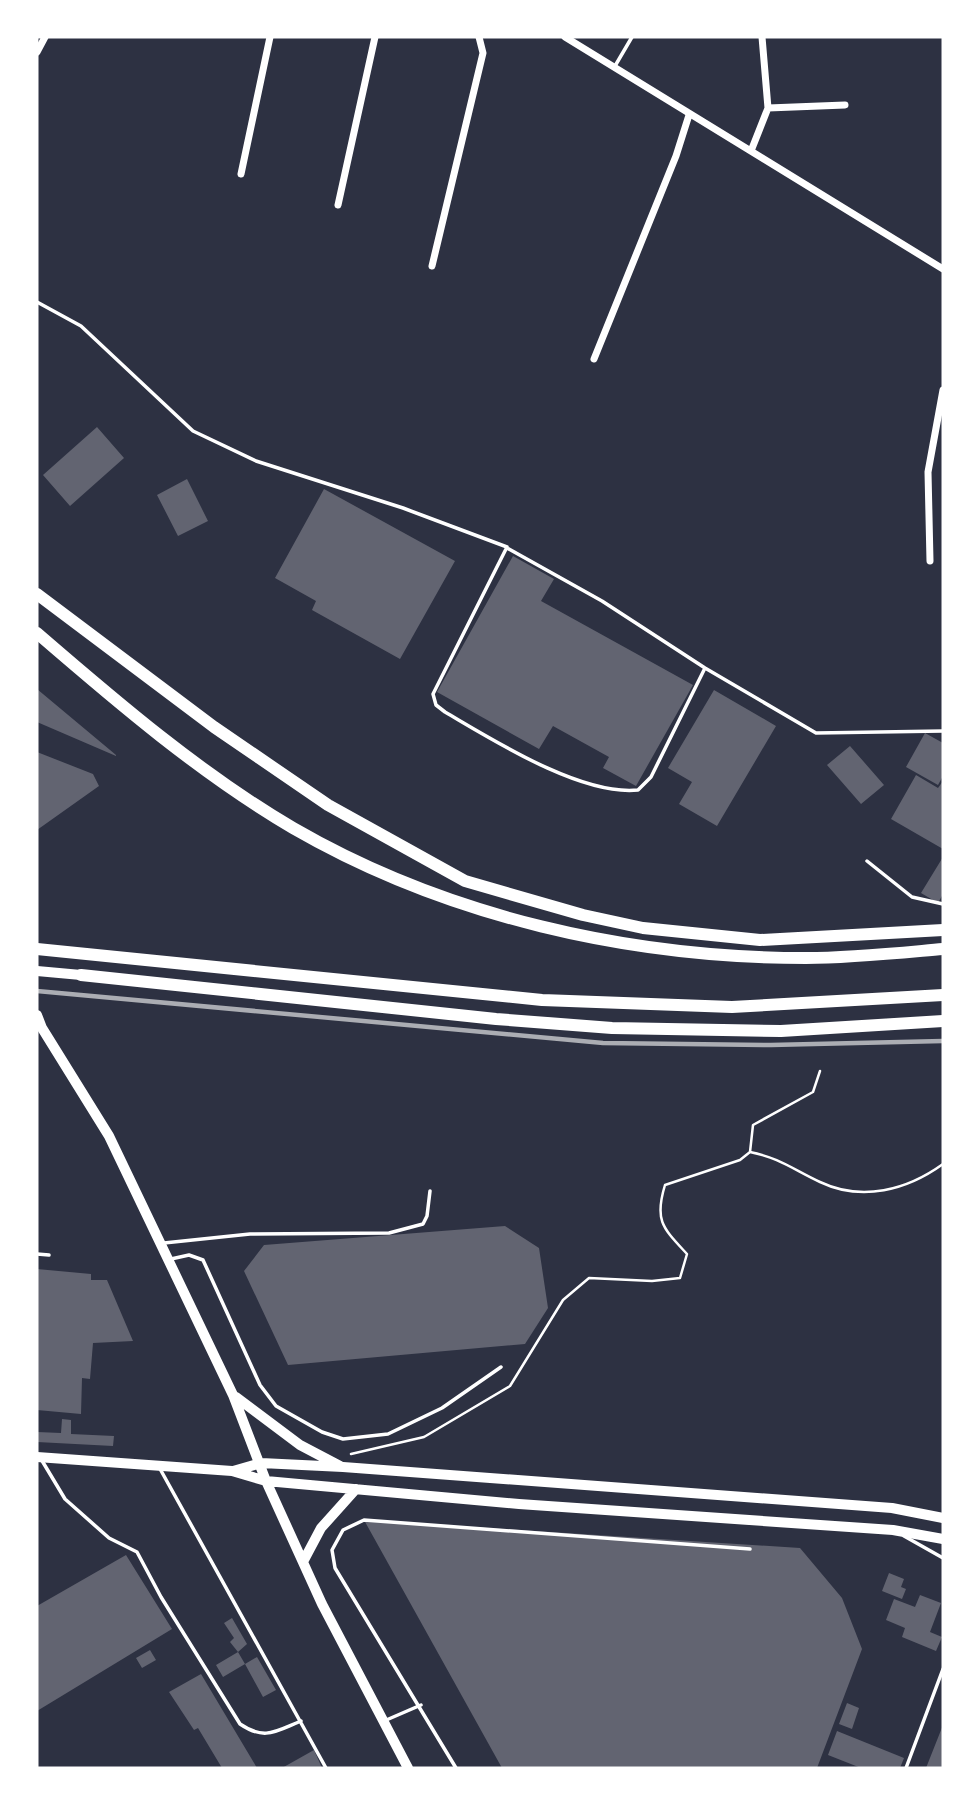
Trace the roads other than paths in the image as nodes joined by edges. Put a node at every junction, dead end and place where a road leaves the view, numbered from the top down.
1 (45, 37) edge
2 (270, 37) edge
3 (375, 37) edge
4 (479, 37) edge
5 (565, 37) edge
6 (632, 37) edge
7 (762, 37) edge
8 (37, 52) edge
9 (614, 67) junction
10 (845, 105) dead end
11 (768, 108) junction
12 (689, 115) junction
13 (751, 151) junction
14 (241, 174) dead end
15 (338, 205) dead end
16 (432, 266) dead end
17 (943, 268) edge
18 (37, 302) edge
19 (594, 359) dead end
20 (943, 390) edge
21 (507, 547) junction
22 (930, 561) dead end
23 (37, 594) edge
24 (37, 633) edge
25 (705, 668) junction
26 (943, 731) edge
27 (867, 861) dead end
28 (943, 904) edge
29 (943, 930) edge
30 (37, 949) edge
31 (943, 949) edge
32 (37, 971) edge
33 (81, 975) joint
34 (943, 995) edge
35 (37, 1015) edge
36 (943, 1021) edge
37 (39, 1026) edge
38 (430, 1191) dead end
39 (159, 1244) junction
40 (37, 1254) edge
41 (49, 1255) dead end
42 (166, 1260) junction
43 (501, 1367) dead end
44 (233, 1395) junction
45 (38, 1457) edge
46 (261, 1463) junction
47 (159, 1465) junction
48 (343, 1468) junction
49 (232, 1471) junction
50 (266, 1481) junction
51 (356, 1489) junction
52 (943, 1518) edge
53 (893, 1530) junction
54 (943, 1539) edge
55 (750, 1549) dead end
56 (943, 1558) edge
57 (304, 1560) junction
58 (943, 1669) edge
59 (421, 1705) junction
60 (301, 1721) junction
61 (382, 1722) junction
62 (326, 1768) edge
63 (408, 1768) edge
64 (456, 1768) edge
65 (905, 1768) edge

1 - 8 street
2 - 14 street
3 - 15 street
4 - 16 street
5 - 9 street
6 - 9 lane
7 - 11 street
9 - 12 street
10 - 11 street
11 - 13 street
12 - 13 street
12 - 19 street
13 - 17 street
18 - 21 lane
20 - 22 street
21 - 25 lane
21 - 25 lane
23 - 29 highway
24 - 31 highway
25 - 26 lane
27 - 28 lane
30 - 34 highway
32 - 33 main road
33 - 36 highway
35 - 37 main road
37 - 39 main road
38 - 39 lane
39 - 42 main road
40 - 41 lane
42 - 43 lane
42 - 44 main road
44 - 46 main road
44 - 48 main road
45 - 47 main road
45 - 60 lane
46 - 48 main road
46 - 49 main road
46 - 50 main road
47 - 49 main road
47 - 60 lane
48 - 52 main road
49 - 50 main road
50 - 51 main road
50 - 57 main road
51 - 53 main road
51 - 57 main road
53 - 54 main road
53 - 56 lane
55 - 59 lane
57 - 61 main road
58 - 65 lane
59 - 61 lane
59 - 64 lane
60 - 62 lane
61 - 63 main road

